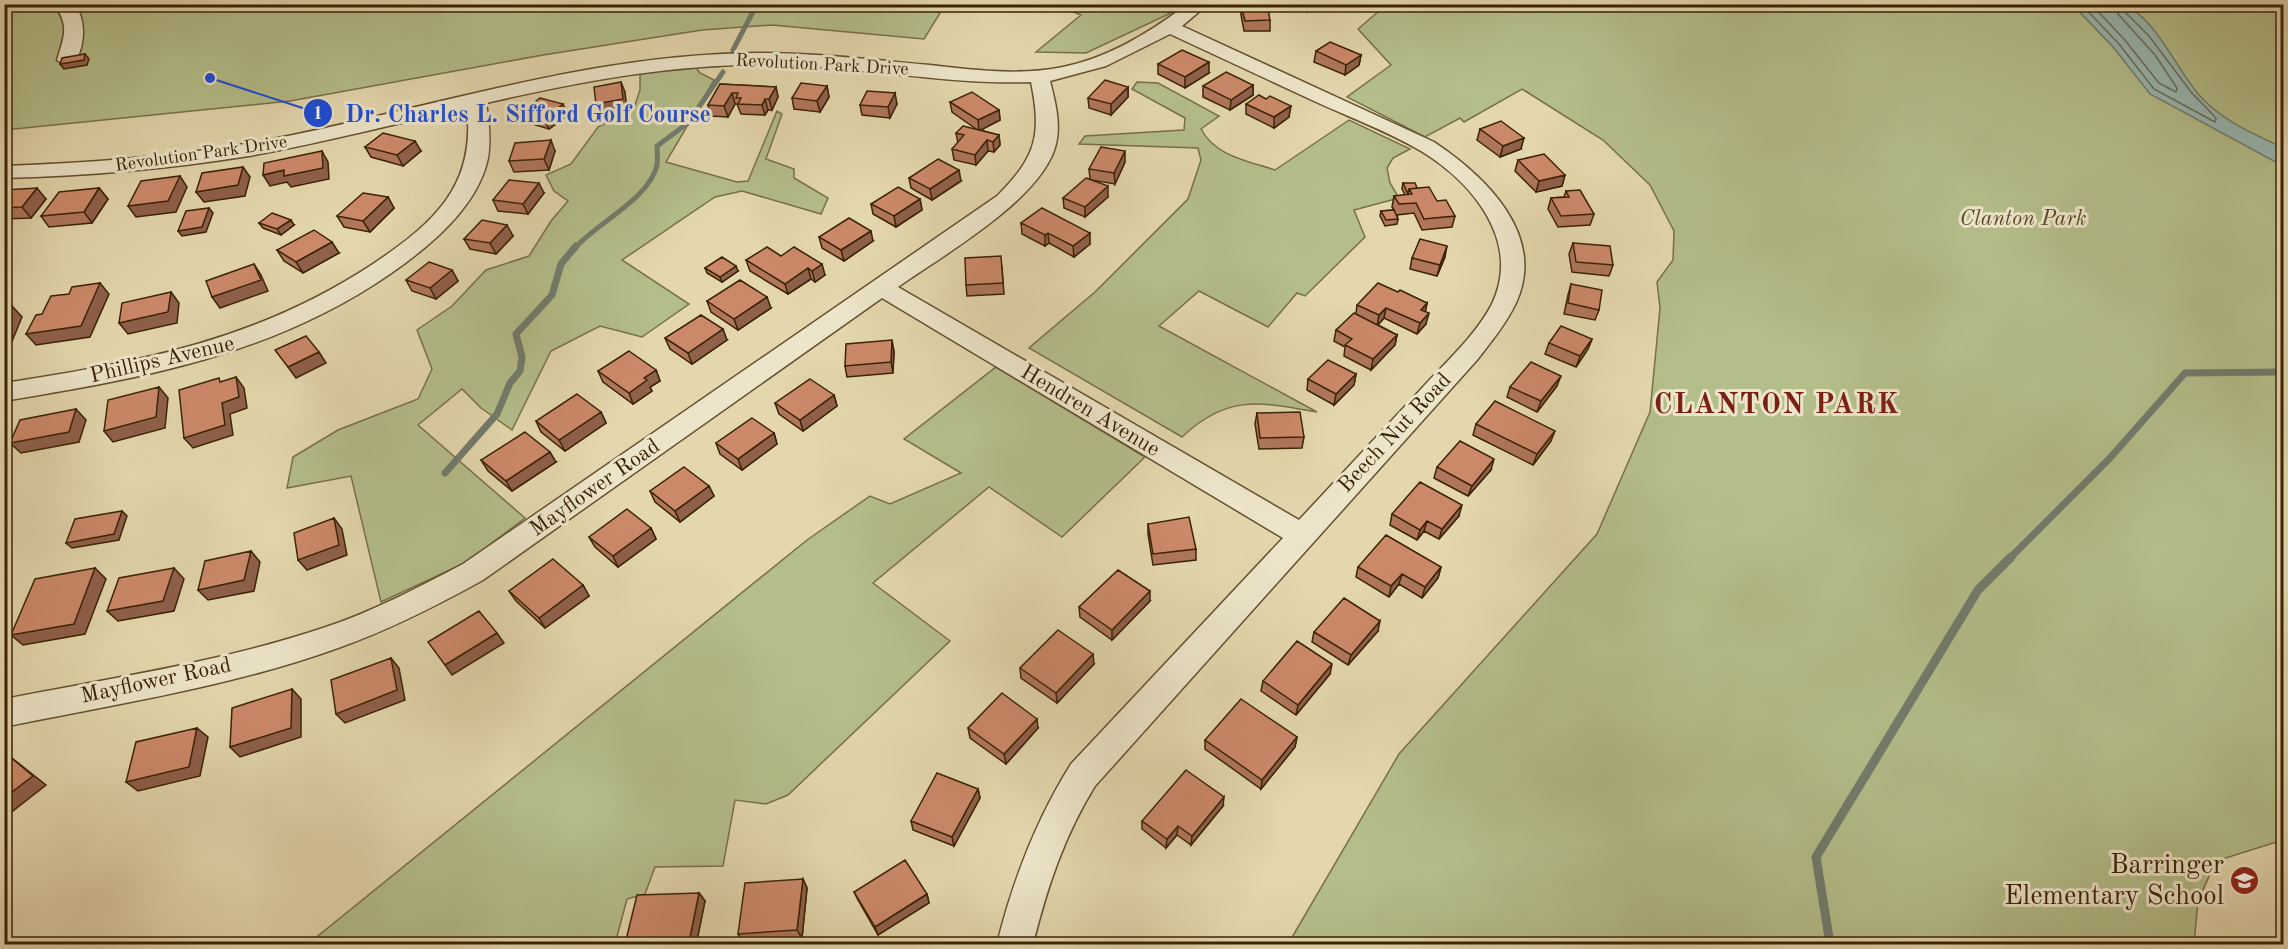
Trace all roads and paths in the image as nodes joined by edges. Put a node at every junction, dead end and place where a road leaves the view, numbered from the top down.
1 (63, 4) edge
2 (1199, 4) edge
3 (1170, 27) junction
4 (67, 60) edge
5 (1039, 76) junction
6 (476, 100) junction
7 (4, 172) edge
8 (880, 287) junction
9 (4, 392) edge
10 (1301, 535) junction
11 (4, 713) edge
12 (1015, 945) edge

1 - 4 street
2 - 3 street, Revolution Park Drive
3 - 5 street, Revolution Park Drive
3 - 10 street, Beech Nut Road
5 - 6 street, Revolution Park Drive
5 - 8 street, Mayflower Road
6 - 7 street, Revolution Park Drive
6 - 9 street, Phillips Avenue
8 - 10 street, Hendren Avenue
8 - 11 street, Mayflower Road
10 - 12 street, Beech Nut Road

